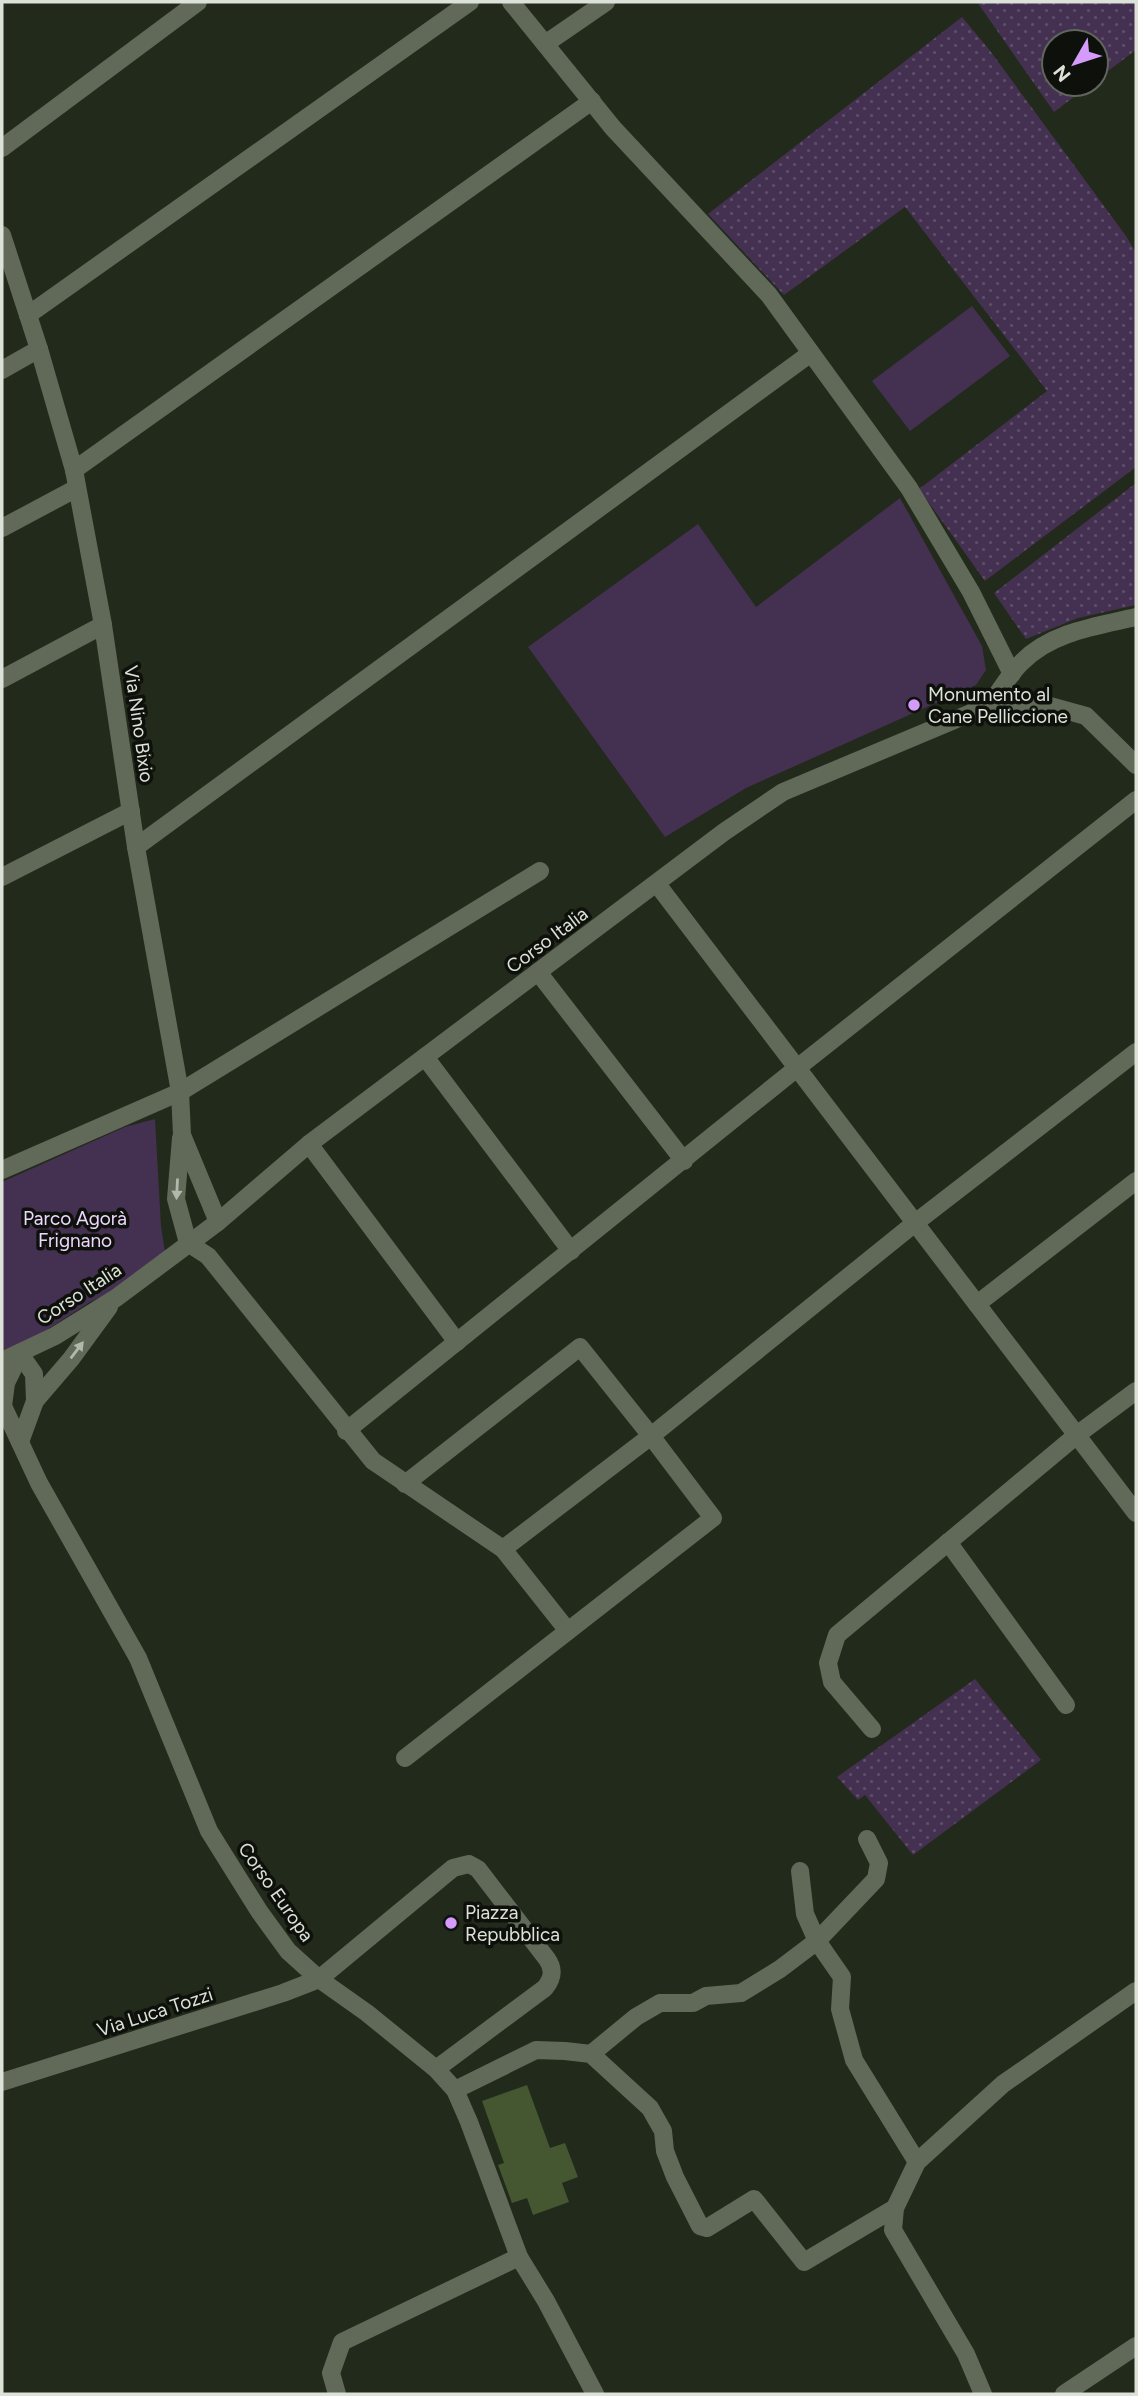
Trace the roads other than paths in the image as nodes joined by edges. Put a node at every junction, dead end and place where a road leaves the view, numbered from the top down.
1 (198, 2) edge
2 (470, 2) edge
3 (511, 2) edge
4 (606, 2) edge
5 (545, 44) junction
6 (592, 101) junction
7 (2, 148) edge
8 (2, 235) edge
9 (28, 315) junction
10 (39, 349) junction
11 (811, 353) junction
12 (2, 370) edge
13 (76, 479) junction
14 (2, 528) edge
15 (1136, 617) edge
16 (103, 625) junction
17 (1012, 674) junction
18 (2, 679) edge
19 (990, 705) junction
20 (1136, 765) edge
21 (1136, 800) edge
22 (131, 811) junction
23 (136, 847) junction
24 (540, 872) dead end
25 (2, 877) edge
26 (657, 884) junction
27 (538, 972) junction
28 (1136, 1052) edge
29 (425, 1057) junction
30 (797, 1068) junction
31 (180, 1093) junction
32 (182, 1135) junction
33 (309, 1144) junction
34 (684, 1161) junction
35 (2, 1170) edge
36 (1136, 1181) edge
37 (218, 1222) junction
38 (915, 1223) junction
39 (188, 1243) junction
40 (571, 1251) junction
41 (116, 1298) junction
42 (977, 1304) junction
43 (457, 1342) junction
44 (20, 1354) junction
45 (2, 1361) edge
46 (1136, 1391) edge
47 (35, 1401) junction
48 (2, 1406) edge
49 (346, 1431) junction
50 (1079, 1434) junction
51 (651, 1436) junction
52 (20, 1442) junction
53 (405, 1484) junction
54 (1136, 1513) edge
55 (948, 1542) junction
56 (503, 1549) junction
57 (568, 1631) junction
58 (1066, 1705) dead end
59 (872, 1729) dead end
60 (405, 1758) dead end
61 (867, 1839) dead end
62 (800, 1871) dead end
63 (817, 1941) junction
64 (319, 1979) junction
65 (1136, 1990) edge
66 (591, 2054) junction
67 (436, 2069) junction
68 (2, 2082) edge
69 (455, 2091) junction
70 (916, 2162) junction
71 (895, 2208) junction
72 (519, 2258) junction
73 (1136, 2346) edge
74 (337, 2394) edge
75 (595, 2394) edge
76 (983, 2394) edge
77 (1065, 2394) edge

1 - 7 street
2 - 9 street
3 - 5 street
4 - 5 street
5 - 6 street
6 - 11 street
6 - 13 street
8 - 9 street, Via Nino Bixio
9 - 10 street, Via Nino Bixio
10 - 12 street
10 - 13 street, Via Nino Bixio
11 - 17 street
11 - 23 street
13 - 14 street
13 - 16 street, Via Nino Bixio
15 - 17 street
16 - 18 street
16 - 22 street, Via Nino Bixio
17 - 19 street
19 - 20 street, Corso Italia
19 - 26 street, Corso Italia
21 - 30 street
22 - 23 street, Via Nino Bixio
22 - 25 street
23 - 31 street, Via Nino Bixio
24 - 31 street
26 - 27 street, Corso Italia
26 - 30 street
27 - 29 street, Corso Italia
27 - 34 street
28 - 38 street
29 - 33 street, Corso Italia
29 - 40 street
30 - 34 street
30 - 38 street
31 - 32 street, Via Nino Bixio
31 - 35 street
32 - 37 street, Via Nino Bixio
32 -> 39 street
33 - 37 street, Corso Italia
33 - 43 street
34 - 40 street
36 - 42 street
37 - 39 street, Corso Italia
38 - 42 street
38 - 51 street
39 - 41 street, Corso Italia
39 - 49 street
40 - 43 street
41 - 44 street, Corso Italia
47 -> 41 street
42 - 50 street
43 - 49 street
44 - 45 street, Corso Italia
44 - 47 street
44 - 48 street
46 - 50 street
47 - 52 street
48 - 52 street
49 - 53 street
50 - 54 street
50 - 55 street
51 - 53 street
51 - 56 street
51 - 57 street
52 - 64 street, Corso Europa
53 - 56 street
55 - 58 street
55 - 59 street
56 - 57 street
57 - 60 street
61 - 63 street
62 - 63 street
63 - 66 street
63 - 70 street
64 - 67 street, Corso Europa
64 - 67 street
64 - 68 street, Via Luca Tozzi
65 - 70 street
66 - 69 street
66 - 71 street
67 - 69 street, Corso Europa
69 - 72 street, Corso Europa
70 - 71 street
71 - 76 street
72 - 74 street
72 - 75 street, Corso Europa
73 - 77 street

